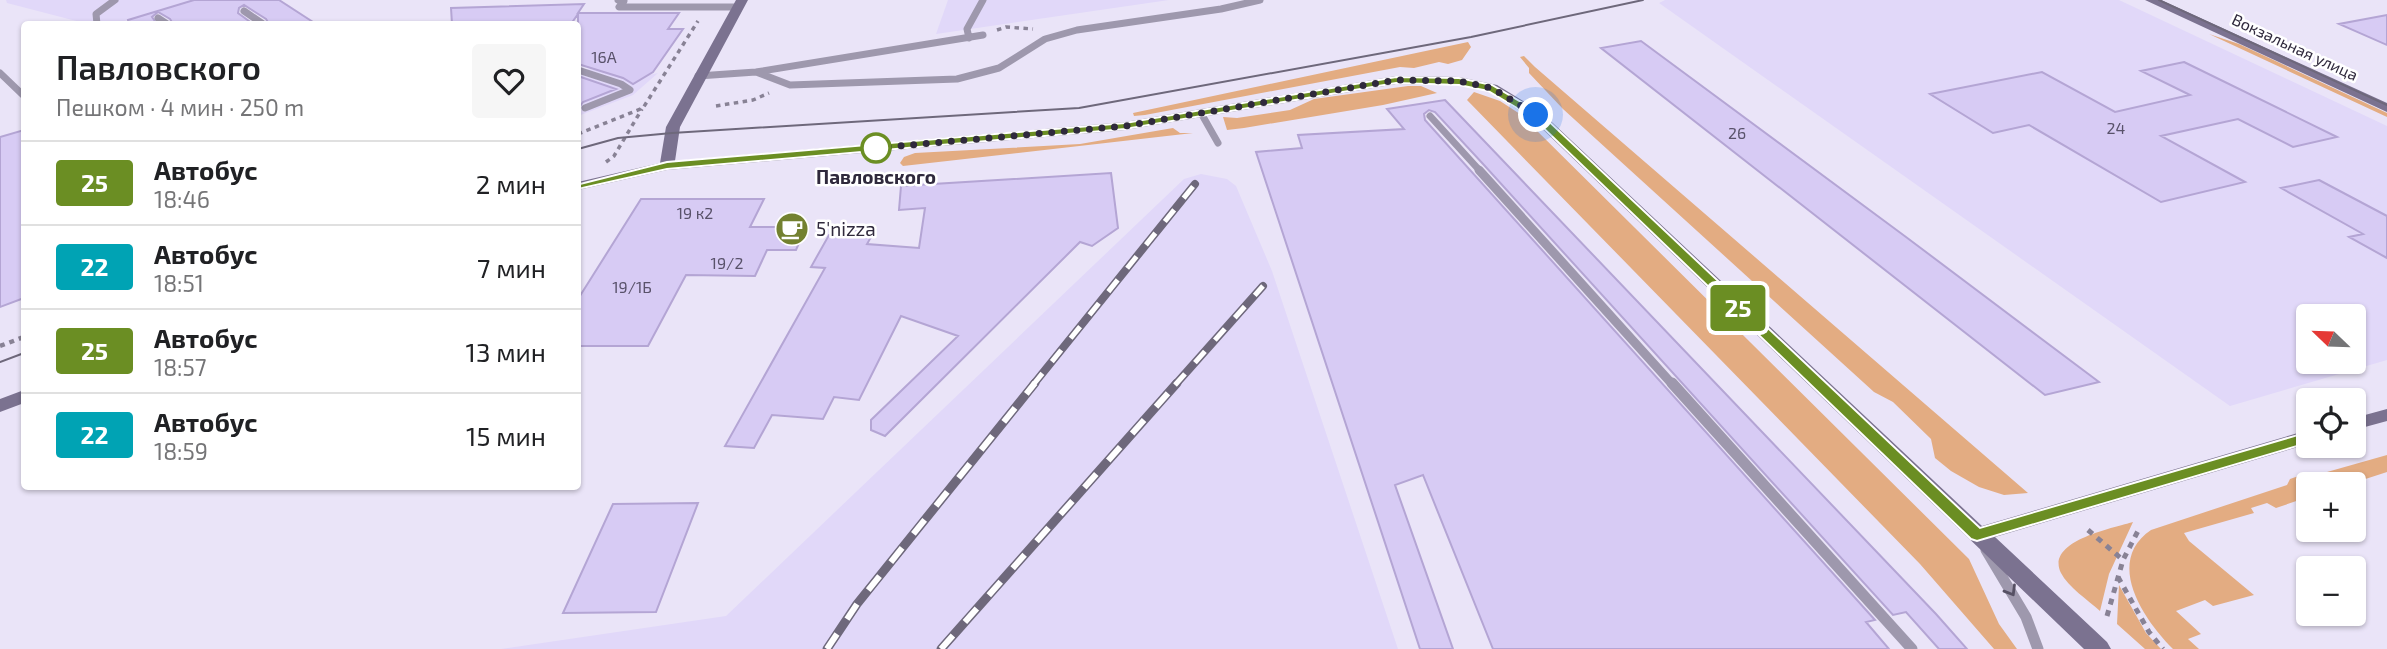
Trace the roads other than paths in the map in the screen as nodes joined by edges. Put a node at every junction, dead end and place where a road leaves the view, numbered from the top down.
1 (115, 0) edge
2 (618, 0) edge
3 (983, 0) edge
4 (1260, 0) edge
5 (2151, 0) edge
6 (2162, 0) edge
7 (740, 4) edge
8 (244, 11) dead end
9 (158, 18) dead end
10 (97, 21) edge
11 (162, 21) edge
12 (259, 21) edge
13 (983, 35) dead end
14 (969, 38) junction
15 (581, 71) edge
16 (756, 72) junction
17 (0, 73) edge
18 (698, 76) junction
19 (21, 93) edge
20 (2387, 105) edge
21 (581, 108) edge
22 (1201, 113) junction
23 (1430, 116) dead end
24 (1218, 143) dead end
25 (667, 166) junction
26 (581, 185) edge
27 (21, 397) edge
28 (0, 406) edge
29 (2387, 415) edge
30 (2366, 421) edge
31 (2296, 441) edge
32 (1977, 535) junction
33 (1912, 649) edge
34 (2038, 649) edge
35 (2099, 649) edge

1 - 10 lane
2 - 7 lane
3 - 14 lane
4 - 16 lane
5 - 20 street, Вокзальная улица
6 - 20 street, Вокзальная улица
7 - 18 street
8 - 12 lane
9 - 11 lane
13 - 14 lane
14 - 16 lane
15 - 21 lane
16 - 18 lane
17 - 19 lane
18 - 25 street
22 - 24 lane
22 - 25 street
22 - 32 street
23 - 33 lane
25 - 26 street
27 - 28 street
29 - 30 street
31 - 32 street
32 -> 34 lane
32 - 35 street

